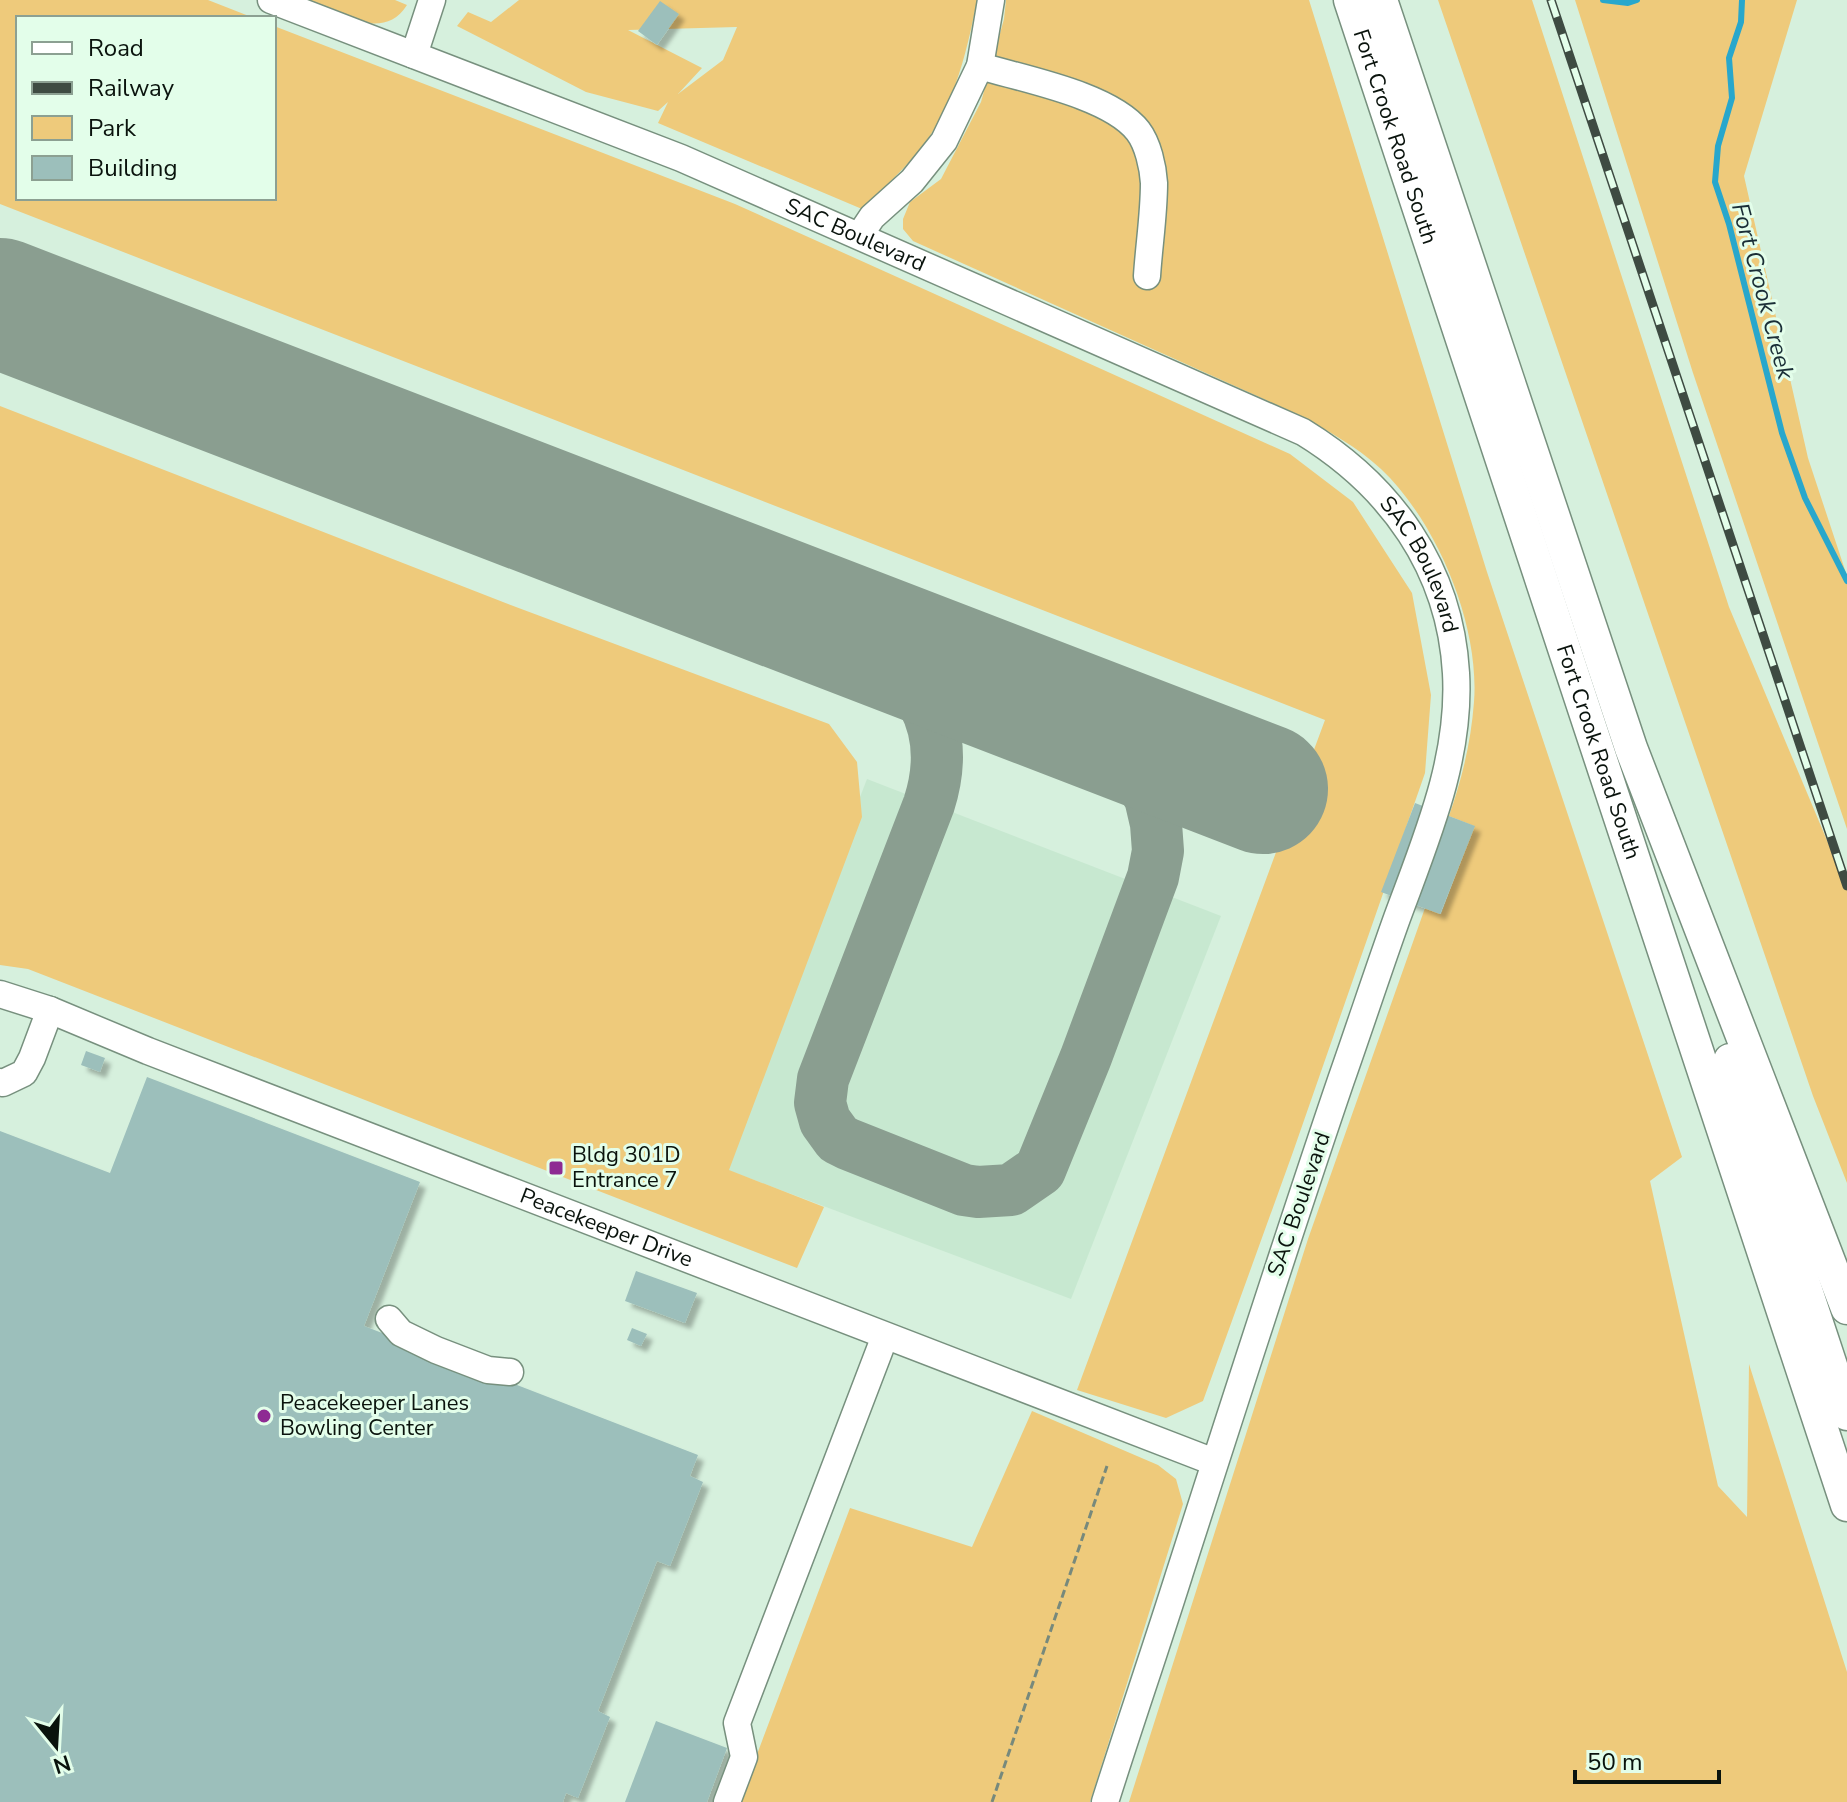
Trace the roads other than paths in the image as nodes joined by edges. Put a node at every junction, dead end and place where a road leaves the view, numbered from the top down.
1 (271, 0) edge
2 (432, 0) edge
3 (991, 0) edge
4 (1350, 0) edge
5 (1381, 0) edge
6 (414, 55) junction
7 (980, 66) junction
8 (860, 235) junction
9 (1147, 276) dead end
10 (1631, 748) junction
11 (0, 994) edge
12 (50, 1010) junction
13 (0, 1082) edge
14 (1847, 1308) edge
15 (389, 1319) dead end
16 (885, 1336) junction
17 (510, 1372) dead end
18 (1847, 1414) edge
19 (1214, 1462) junction
20 (1847, 1505) edge
21 (727, 1802) edge
22 (1105, 1802) edge

1 - 6 street, SAC Boulevard
2 - 6 street
3 - 7 street
4 - 20 main road, Fort Crook Road South
5 - 10 main road, Fort Crook Road South
6 - 8 street, SAC Boulevard
7 - 8 street
7 - 9 street
8 - 19 street, SAC Boulevard
10 - 14 main road, Fort Crook Road South
10 - 18 main road
11 - 12 street, Peacekeeper Drive
12 - 13 street
12 - 16 street, Peacekeeper Drive
15 - 17 street
16 - 19 street, Peacekeeper Drive
16 - 21 street
19 - 22 street, SAC Boulevard

